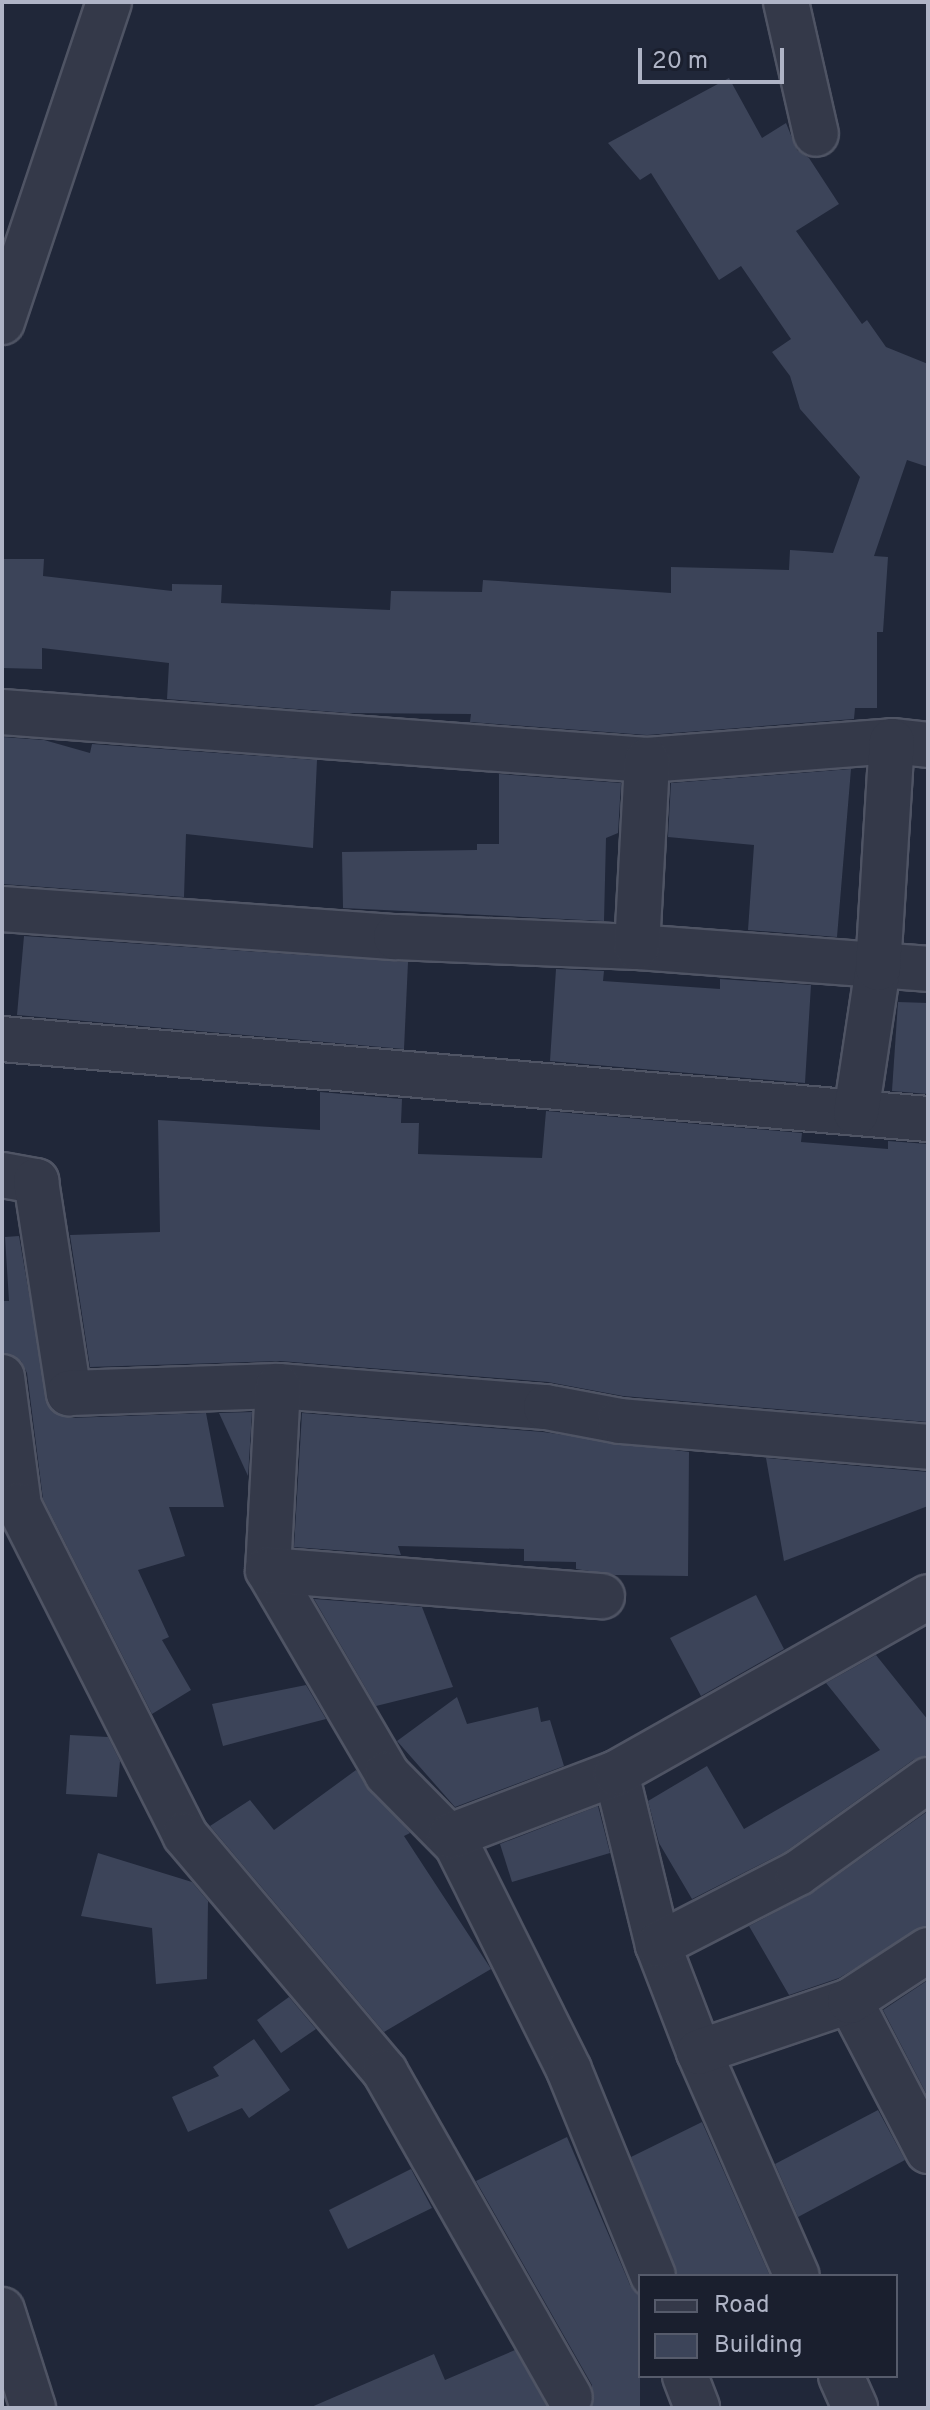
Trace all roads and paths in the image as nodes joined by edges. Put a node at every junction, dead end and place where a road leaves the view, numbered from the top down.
1 (109, 2) edge
2 (786, 2) edge
3 (816, 134) dead end
4 (2, 322) edge
5 (2, 712) edge
6 (910, 743) edge
7 (647, 760) junction
8 (2, 909) edge
9 (637, 947) junction
10 (878, 968) junction
11 (928, 969) edge
12 (2, 1039) edge
13 (856, 1113) junction
14 (928, 1119) edge
15 (2, 1175) edge
16 (2, 1377) edge
17 (278, 1386) junction
18 (928, 1447) edge
19 (268, 1570) junction
20 (602, 1596) dead end
21 (928, 1597) edge
22 (616, 1773) junction
23 (928, 1780) edge
24 (450, 1836) junction
25 (658, 1945) junction
26 (928, 1950) edge
27 (850, 2001) junction
28 (699, 2052) junction
29 (928, 2151) edge
30 (652, 2274) edge
31 (796, 2274) edge
32 (2, 2310) edge
33 (686, 2378) edge
34 (842, 2378) edge
35 (570, 2397) dead end
36 (33, 2408) edge
37 (697, 2408) edge
38 (855, 2408) edge

1 - 4 street
2 - 3 street
5 - 7 street
6 - 7 street
6 - 10 street
7 - 9 street
8 - 9 street
9 - 10 street
10 - 11 street
10 - 13 street
12 - 13 street
13 - 14 street
15 - 17 street
16 - 35 street
17 - 18 street
17 - 19 street
19 - 20 street
19 - 24 street
21 - 22 street
22 - 24 street
22 - 25 street
23 - 25 street
24 - 30 street
25 - 28 street
26 - 27 street
27 - 28 street
27 - 29 street
28 - 31 street
32 - 36 street
33 - 37 street
34 - 38 street

